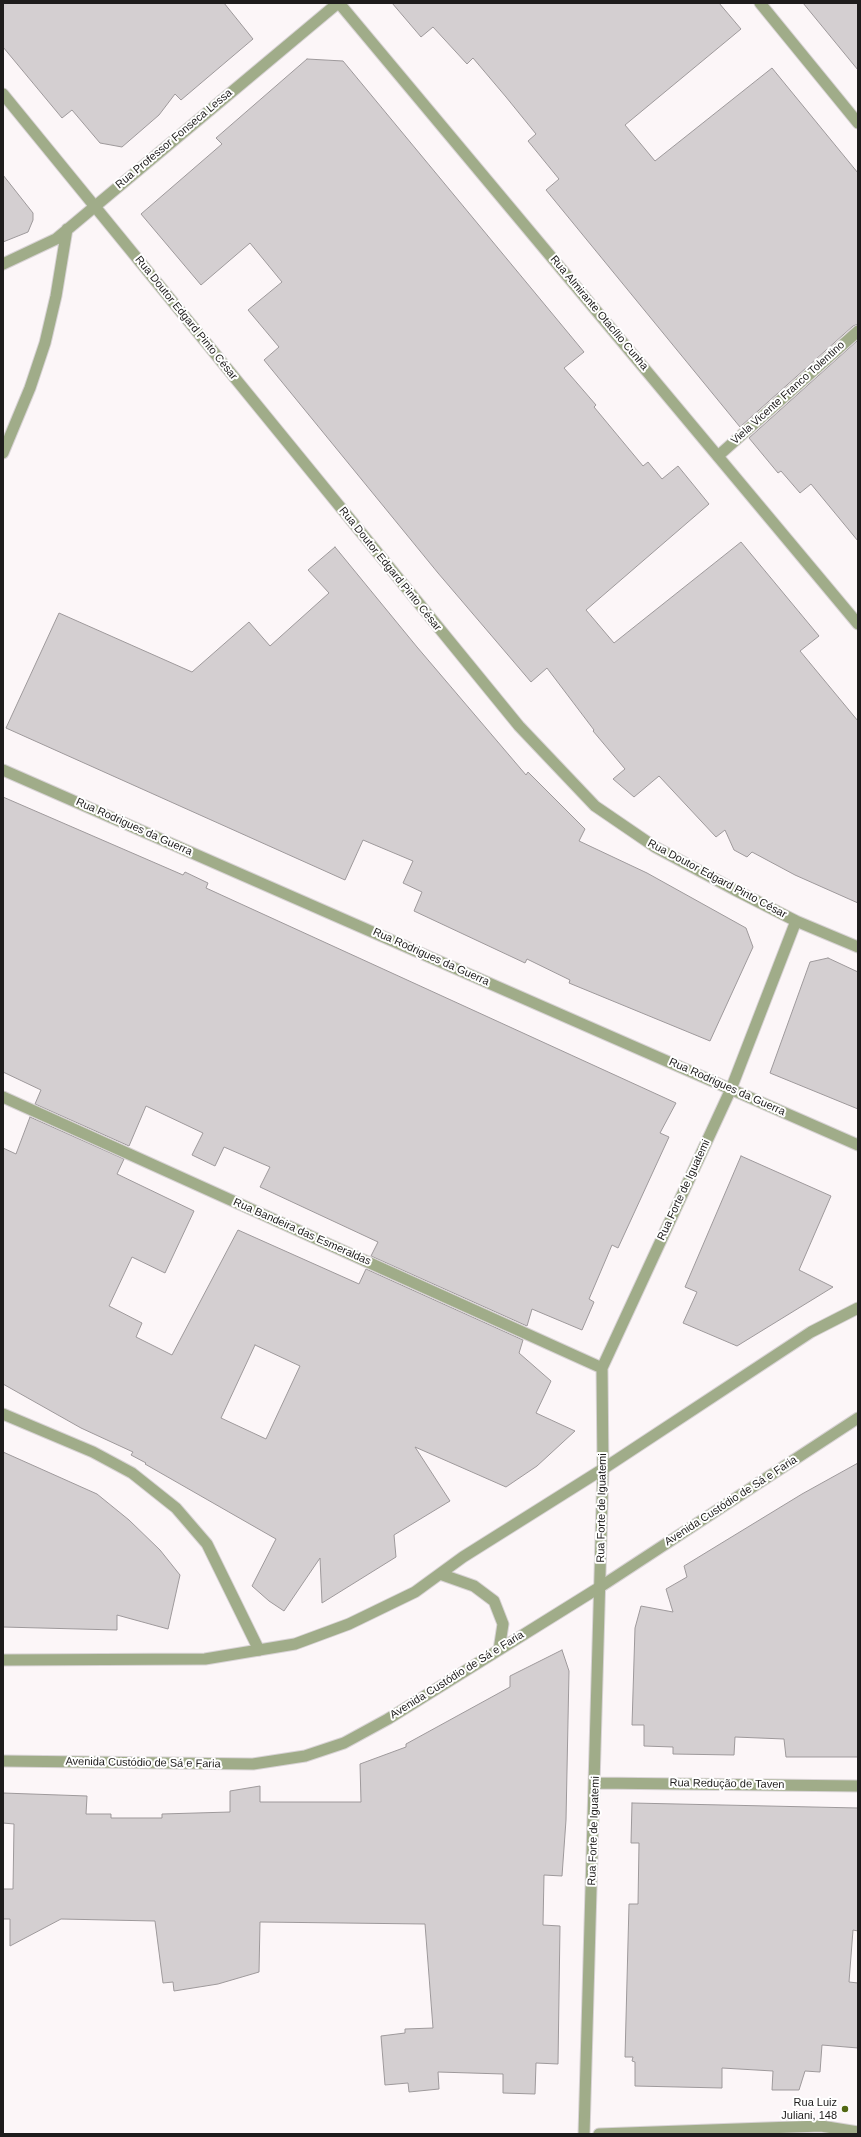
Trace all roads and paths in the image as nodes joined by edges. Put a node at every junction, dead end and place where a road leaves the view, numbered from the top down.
1 (339, 3) edge
2 (760, 3) edge
3 (3, 94) edge
4 (858, 123) edge
5 (94, 206) junction
6 (67, 229) junction
7 (3, 264) edge
8 (858, 331) edge
9 (3, 453) edge
10 (718, 456) junction
11 (858, 624) edge
12 (3, 770) edge
13 (796, 922) junction
14 (858, 947) edge
15 (731, 1089) junction
16 (3, 1096) edge
17 (858, 1145) edge
18 (858, 1308) edge
19 (602, 1368) junction
20 (3, 1414) edge
21 (858, 1418) edge
22 (603, 1468) junction
23 (440, 1574) junction
24 (600, 1587) junction
25 (259, 1650) junction
26 (499, 1650) junction
27 (3, 1660) edge
28 (3, 1761) edge
29 (596, 1783) junction
30 (858, 1786) edge
31 (858, 2132) edge
32 (584, 2134) edge
33 (599, 2134) edge

1 - 5 street, Rua Professor Fonseca Lessa
1 - 10 street, Rua Almirante Otacílio Cunha
2 - 4 street
3 - 5 street, Rua Doutor Edgard Pinto César
5 - 6 street, Rua Professor Fonseca Lessa
5 - 13 street, Rua Doutor Edgard Pinto César
6 - 7 street, Rua Professor Fonseca Lessa
6 - 9 street
8 - 10 street, Viela Vicente Franco Tolentino
10 - 11 street, Rua Almirante Otacílio Cunha
12 - 15 street, Rua Rodrigues da Guerra
13 - 14 street, Rua Doutor Edgard Pinto César
13 - 15 street, Rua Forte de Iguatemi
15 - 17 street, Rua Rodrigues da Guerra
15 - 19 street, Rua Forte de Iguatemi
16 - 19 street, Rua Bandeira das Esmeraldas
18 - 22 street
19 - 22 street, Rua Forte de Iguatemi
20 - 25 street
21 - 24 street, Avenida Custódio de Sá e Faria
22 - 23 street
22 - 24 street, Rua Forte de Iguatemi
23 - 25 street
23 - 26 street
24 - 26 street, Avenida Custódio de Sá e Faria
24 - 29 street, Rua Forte de Iguatemi
25 - 27 street
26 - 28 street, Avenida Custódio de Sá e Faria
29 - 30 street, Rua Redução de Taven
29 - 32 street, Rua Forte de Iguatemi
31 - 33 street

